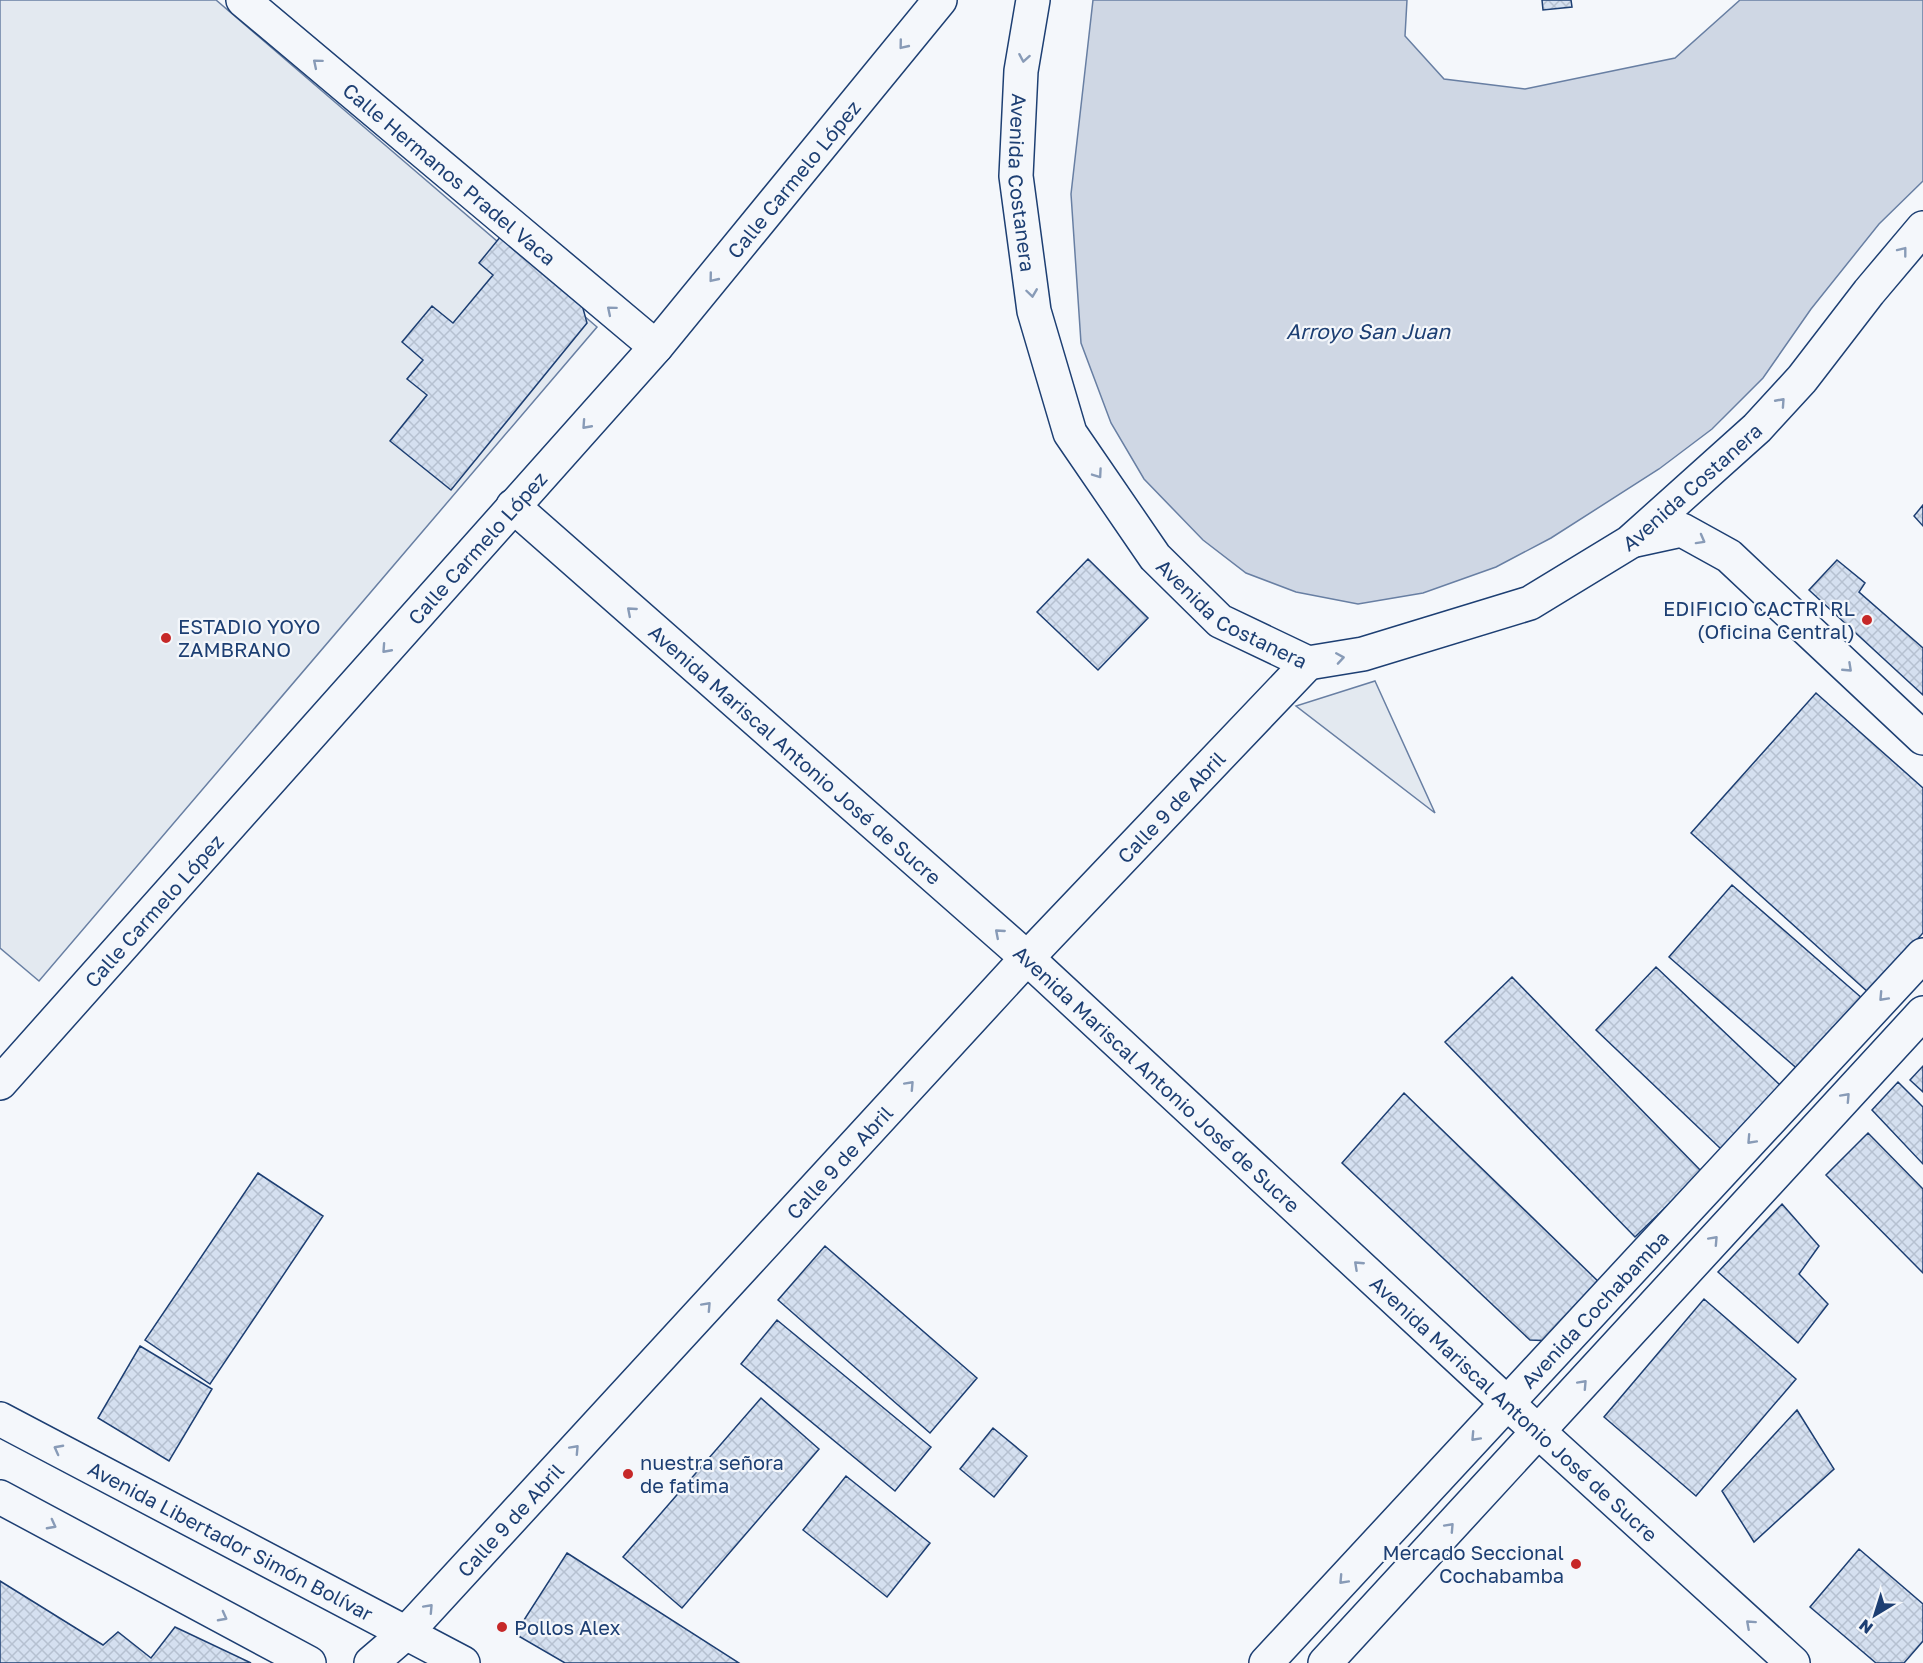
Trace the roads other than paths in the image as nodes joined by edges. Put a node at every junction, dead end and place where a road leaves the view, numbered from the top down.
1 (243, 0) edge
2 (940, 0) edge
3 (1033, 0) edge
4 (1923, 228) edge
5 (656, 347) junction
6 (513, 506) junction
7 (1630, 542) junction
8 (1308, 663) junction
9 (1923, 738) edge
10 (1923, 954) edge
11 (1027, 958) junction
12 (1923, 1013) edge
13 (0, 1083) edge
14 (1507, 1403) junction
15 (0, 1419) edge
16 (1539, 1432) junction
17 (0, 1497) edge
18 (406, 1633) junction
19 (309, 1663) edge
20 (371, 1663) edge
21 (463, 1663) edge
22 (1266, 1663) edge
23 (1325, 1663) edge
24 (1793, 1663) edge

5 -> 1 street, Calle Hermanos Pradel Vaca
2 -> 5 street, Calle Carmelo López
3 -> 8 street, Avenida Costanera
7 -> 4 street, Avenida Costanera
5 -> 6 street, Calle Carmelo López
11 -> 6 street, Avenida Mariscal Antonio José de Sucre
6 -> 13 street, Calle Carmelo López
8 -> 7 street, Avenida Costanera
7 -> 9 street
8 - 11 street, Calle 9 de Abril
10 -> 14 street, Avenida Cochabamba
14 -> 11 street, Avenida Mariscal Antonio José de Sucre
18 -> 11 street, Calle 9 de Abril
16 -> 12 street, Avenida Cochabamba
14 - 16 street, Avenida Mariscal Antonio José de Sucre
14 -> 22 street, Avenida Cochabamba
18 -> 15 street, Avenida Libertador Simón Bolívar
23 -> 16 street, Avenida Cochabamba
24 -> 16 street, Avenida Mariscal Antonio José de Sucre
17 -> 19 street
18 - 20 street, Calle 9 de Abril
18 - 21 street, Avenida Libertador Simón Bolívar

